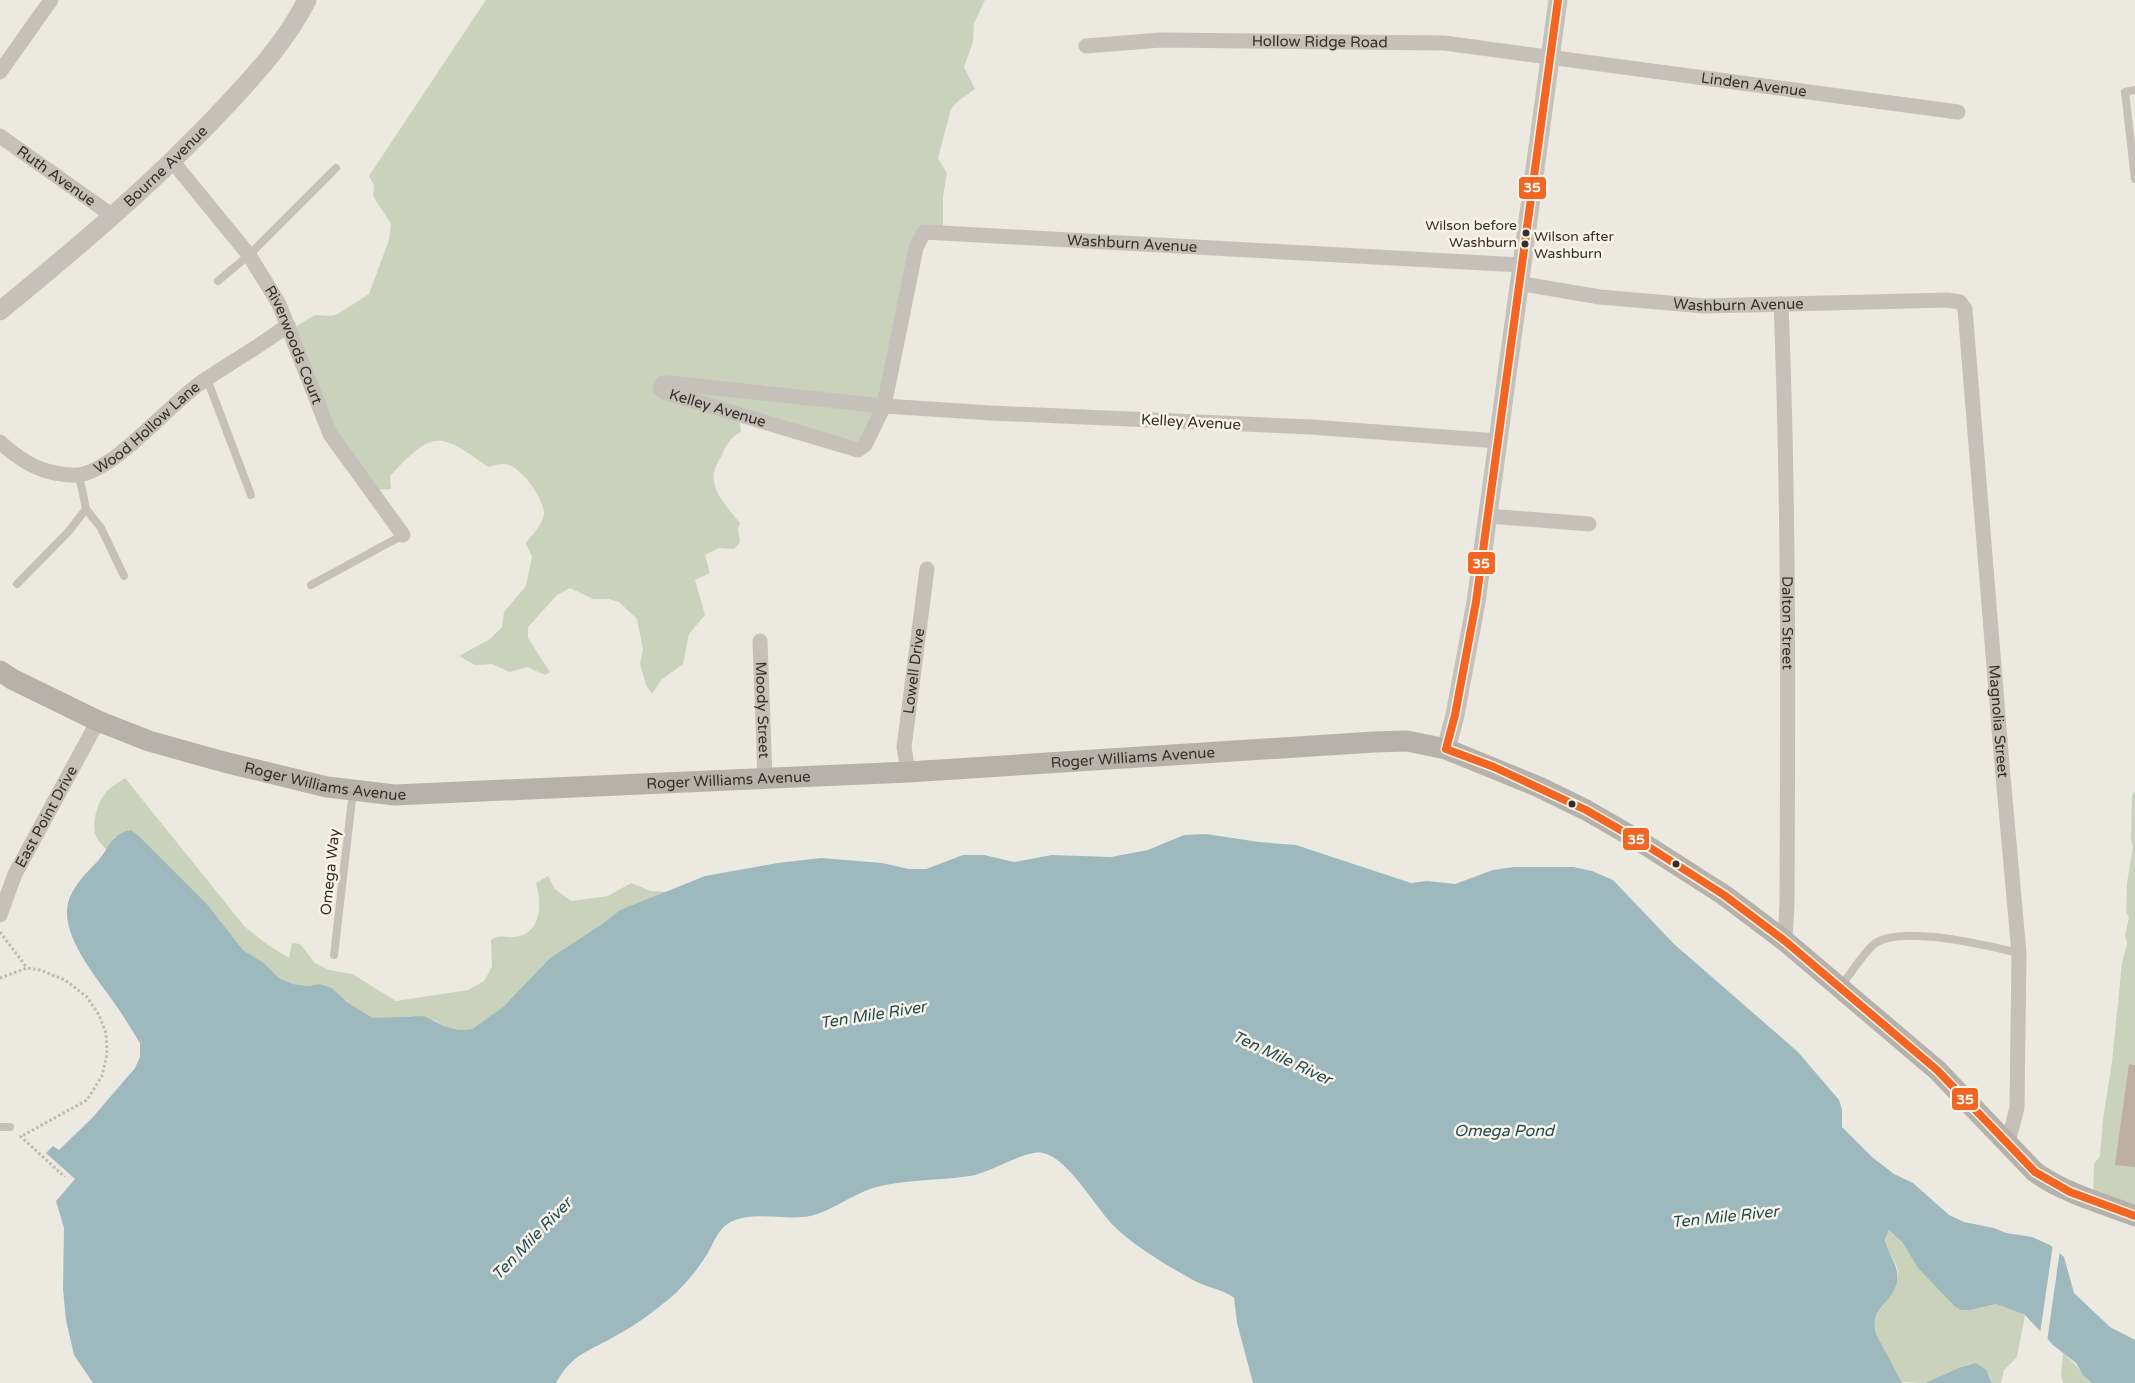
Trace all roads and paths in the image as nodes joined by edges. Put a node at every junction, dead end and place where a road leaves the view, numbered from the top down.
1 (51, 0) edge
2 (307, 0) edge
3 (1558, 0) edge
4 (1086, 46) dead end
5 (1551, 56) junction
6 (0, 72) edge
7 (2135, 90) edge
8 (1958, 112) dead end
9 (0, 136) edge
10 (173, 162) junction
11 (336, 168) dead end
12 (2135, 179) edge
13 (113, 216) junction
14 (249, 255) junction
15 (1520, 274) junction
16 (218, 281) dead end
17 (1960, 302) joint
18 (1781, 304) junction
19 (3, 305) edge
20 (288, 326) junction
21 (207, 379) junction
22 (884, 406) junction
23 (1498, 441) junction
24 (0, 442) edge
25 (79, 475) junction
26 (251, 495) dead end
27 (86, 509) junction
28 (1488, 516) junction
29 (1589, 524) dead end
30 (403, 535) joint
31 (926, 569) dead end
32 (124, 576) dead end
33 (17, 584) dead end
34 (311, 585) dead end
35 (760, 641) dead end
36 (0, 671) edge
37 (98, 721) junction
38 (1446, 749) junction
39 (908, 772) junction
40 (764, 778) junction
41 (353, 791) junction
42 (0, 915) edge
43 (0, 932) edge
44 (1785, 941) junction
45 (2019, 953) junction
46 (334, 956) dead end
47 (27, 968) junction
48 (0, 978) edge
49 (1840, 988) junction
50 (0, 1127) edge
51 (10, 1127) joint
52 (20, 1137) junction
53 (2008, 1142) junction
54 (65, 1176) dead end
55 (2135, 1216) edge

1 - 6 street
2 - 10 street, Bourne Avenue
3 - 5 street
4 - 5 street, Hollow Ridge Road
5 - 8 street, Linden Avenue
5 - 15 street
7 - 12 lane
9 - 13 street, Ruth Avenue
10 - 13 street, Bourne Avenue
10 - 14 street, Riverwoods Court
11 - 14 lane
13 - 19 street, Bourne Avenue
14 - 16 lane
14 - 20 street, Riverwoods Court
15 - 18 street, Washburn Avenue
15 - 22 street, Washburn Avenue
15 - 23 street
17 - 18 street, Washburn Avenue
17 - 45 street, Magnolia Street
18 - 44 street, Dalton Street
20 - 21 street, Wood Hollow Lane
20 - 30 street, Riverwoods Court
21 - 25 street, Wood Hollow Lane
21 - 26 lane
22 - 22 street, Kelley Avenue
22 - 23 street, Kelley Avenue
23 - 28 street
24 - 25 street, Wood Hollow Lane
25 - 27 lane
27 - 32 lane
27 - 33 lane
28 - 29 street
28 - 38 street
30 - 34 lane
31 - 39 street, Lowell Drive
35 - 40 street, Moody Street
36 - 37 main road, Roger Williams Avenue
37 - 41 main road, Roger Williams Avenue
37 - 42 street, East Point Drive
38 - 39 main road, Roger Williams Avenue
38 - 44 main road, Roger Williams Avenue
39 - 40 main road, Roger Williams Avenue
40 - 41 main road, Roger Williams Avenue
41 - 46 lane, Omega Way
43 - 47 path
44 - 49 main road, Roger Williams Avenue
45 - 49 lane
45 - 53 street, Magnolia Street
47 - 48 path
47 - 52 path
49 - 53 main road, Roger Williams Avenue
50 - 51 lane
51 - 52 path
52 - 54 path
53 - 55 main road, Roger Williams Avenue

